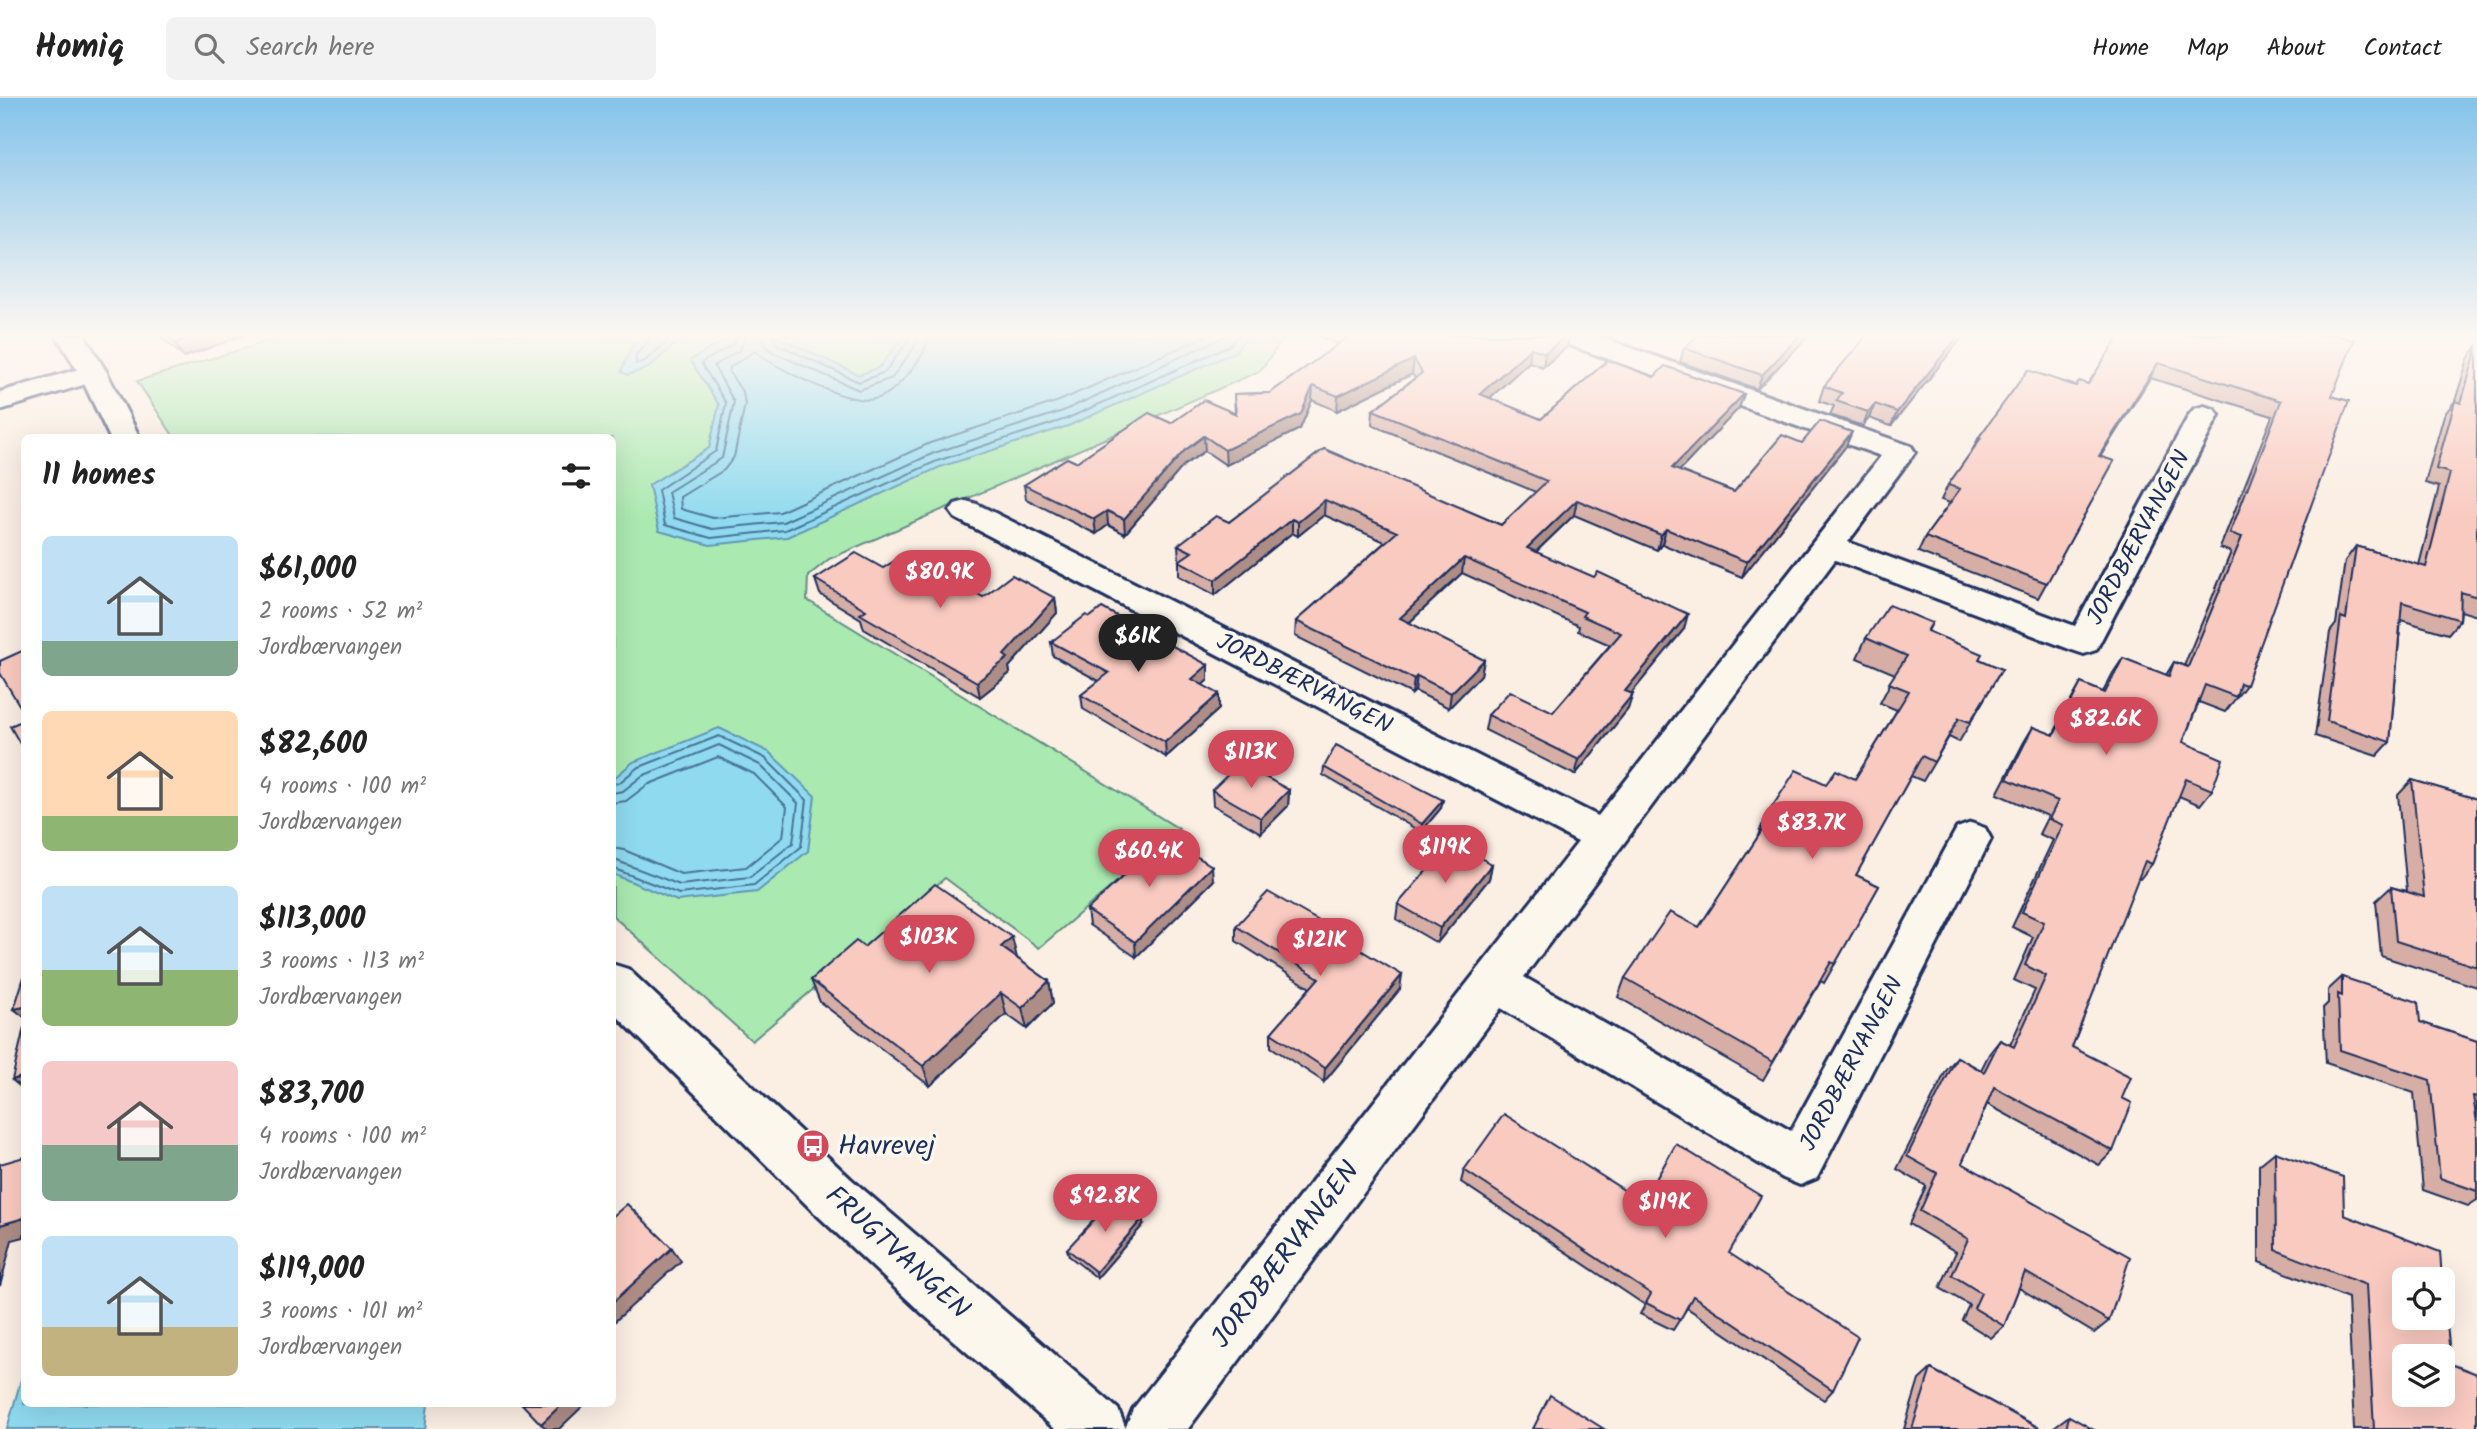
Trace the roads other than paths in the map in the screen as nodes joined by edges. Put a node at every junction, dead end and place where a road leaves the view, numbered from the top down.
1 (105, 397) edge
2 (1759, 397) edge
3 (2204, 415) dead end
4 (123, 434) edge
5 (967, 511) dead end
6 (1827, 546) junction
7 (1605, 838) junction
8 (1971, 839) dead end
9 (1495, 982) junction
10 (616, 986) edge
11 (1098, 1429) edge
12 (1153, 1429) edge

1 - 4 street
2 - 6 street, JORDBÆRVANGEN
3 - 6 street, JORDBÆRVANGEN
5 - 7 street, JORDBÆRVANGEN
6 - 7 street, JORDBÆRVANGEN
7 - 9 street, JORDBÆRVANGEN
8 - 9 street, JORDBÆRVANGEN
9 - 12 street, JORDBÆRVANGEN
10 - 11 street, FRUGTVANGEN

